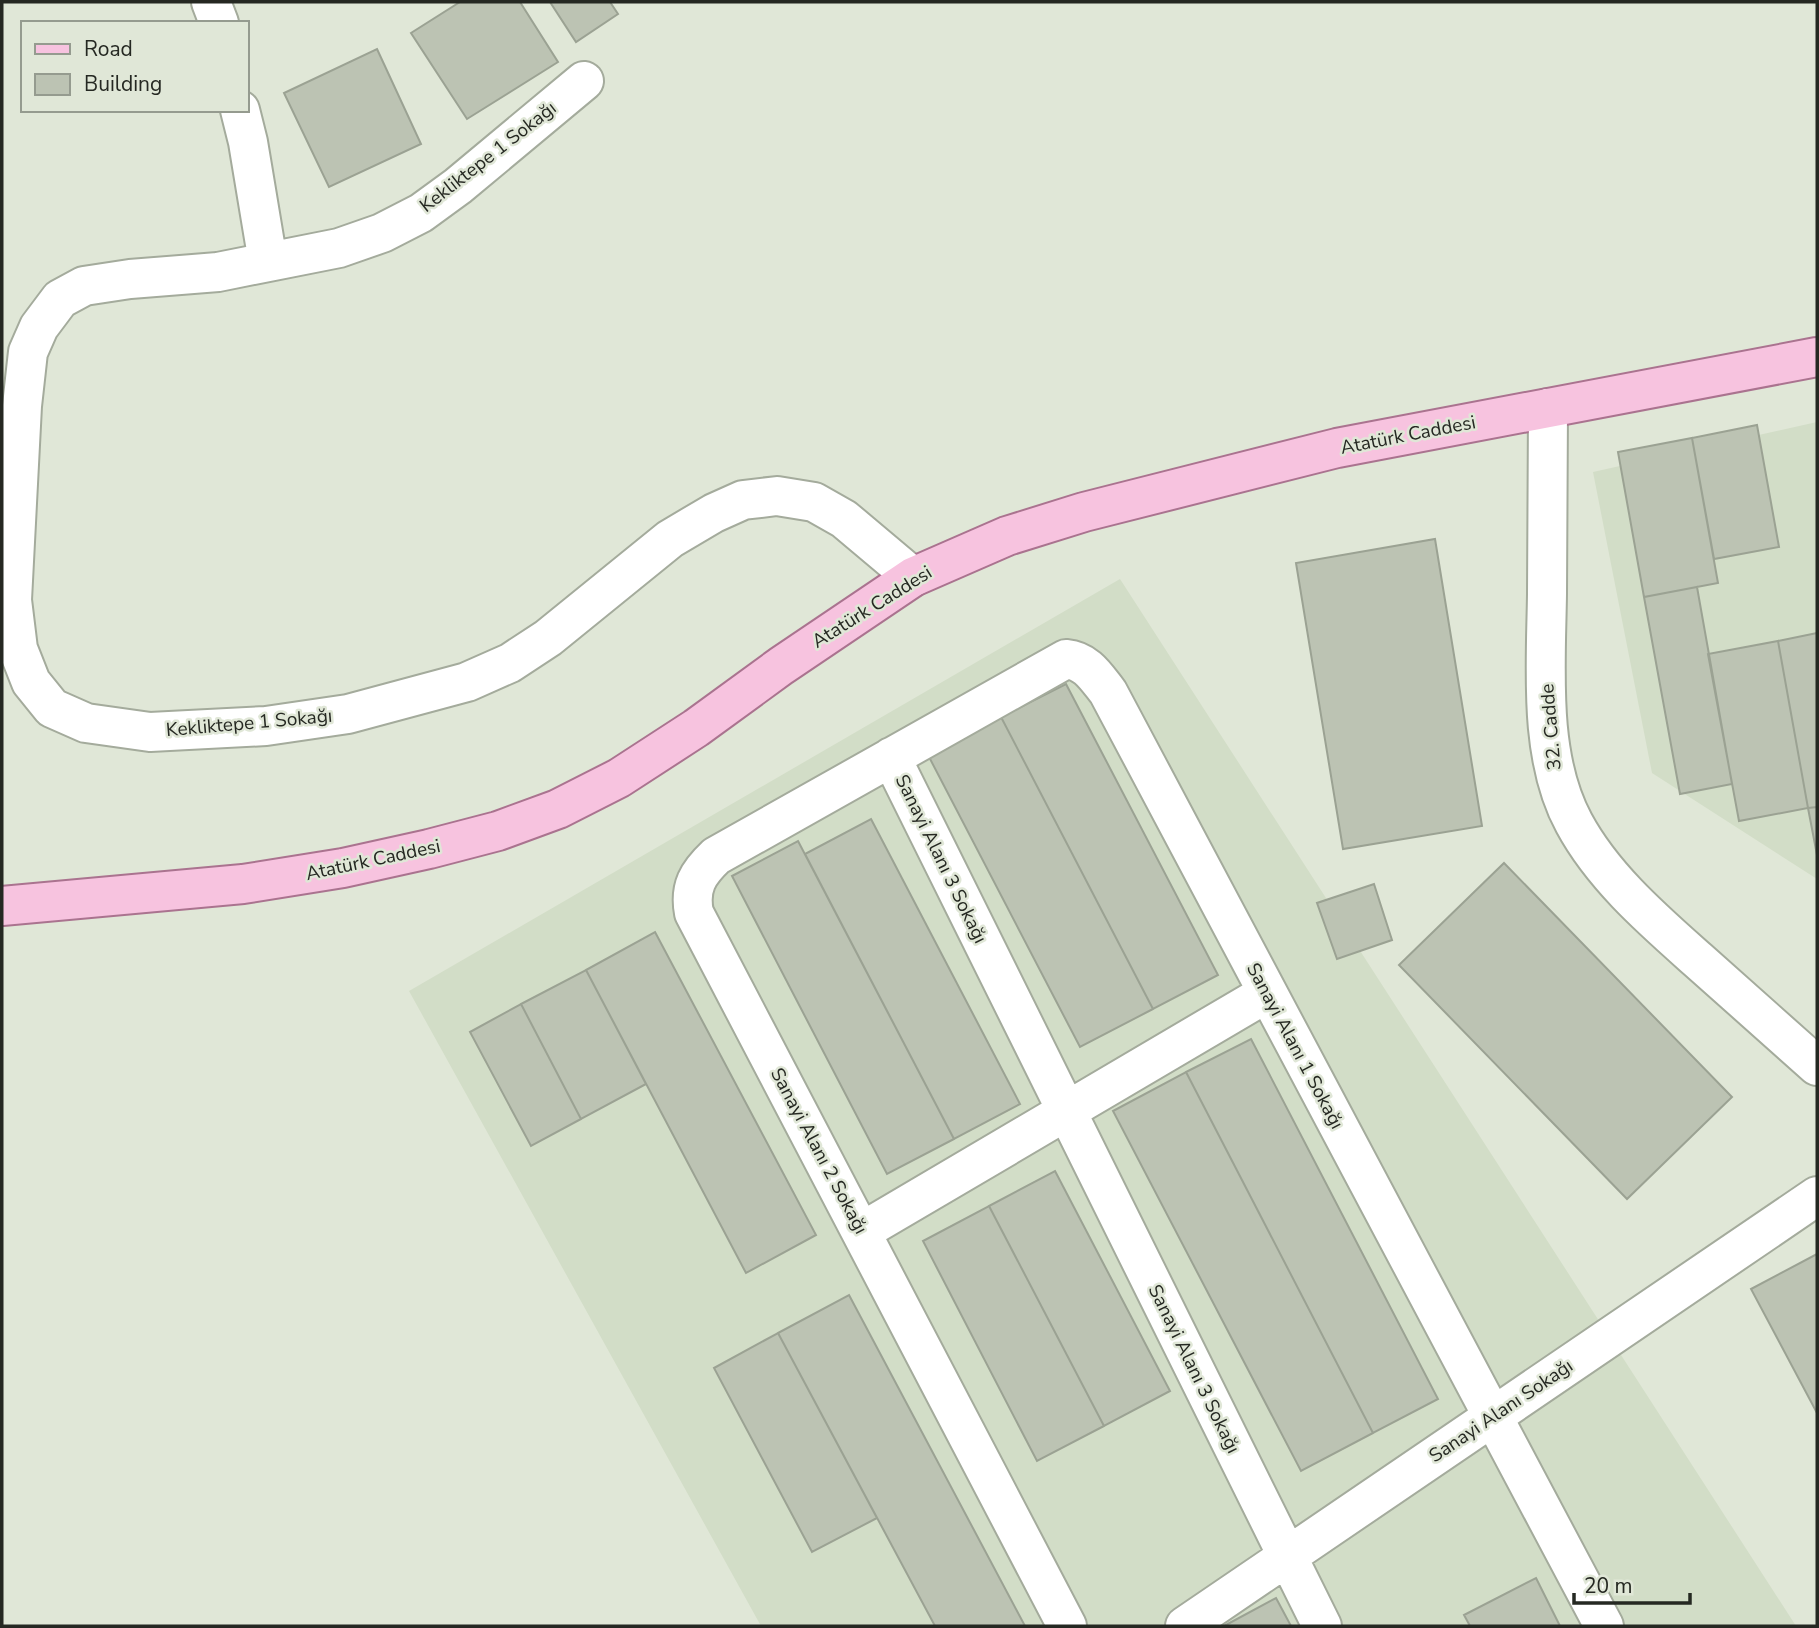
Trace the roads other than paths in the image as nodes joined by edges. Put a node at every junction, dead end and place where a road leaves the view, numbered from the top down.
1 (211, 2) edge
2 (218, 21) edge
3 (584, 81) dead end
4 (240, 112) edge
5 (268, 262) junction
6 (1817, 357) edge
7 (1548, 408) junction
8 (914, 577) junction
9 (891, 757) junction
10 (2, 906) edge
11 (1267, 993) junction
12 (1817, 1066) edge
13 (1066, 1111) junction
14 (1817, 1196) edge
15 (861, 1232) junction
16 (1491, 1417) junction
17 (1287, 1556) junction
18 (1067, 1626) edge
19 (1185, 1626) edge
20 (1322, 1626) edge
21 (1604, 1626) edge

1 - 2 street
3 - 5 street, Kekliktepe 1 Sokağı
4 - 5 street
5 - 8 street, Kekliktepe 1 Sokağı
6 - 7 main road, Atatürk Caddesi
7 - 8 main road, Atatürk Caddesi
7 - 12 street, 32. Cadde
8 - 10 main road, Atatürk Caddesi
9 - 11 street, Sanayi Alanı 1 Sokağı
9 - 13 street, Sanayi Alanı 3 Sokağı
9 - 15 street, Sanayi Alanı 2 Sokağı
11 - 13 street
11 - 16 street, Sanayi Alanı 1 Sokağı
13 - 15 street
13 - 17 street, Sanayi Alanı 3 Sokağı
14 - 16 street, Sanayi Alanı Sokağı
15 - 18 street, Sanayi Alanı 2 Sokağı
16 - 17 street, Sanayi Alanı Sokağı
16 - 21 street, Sanayi Alanı 1 Sokağı
17 - 19 street, Sanayi Alanı Sokağı
17 - 20 street, Sanayi Alanı 3 Sokağı

